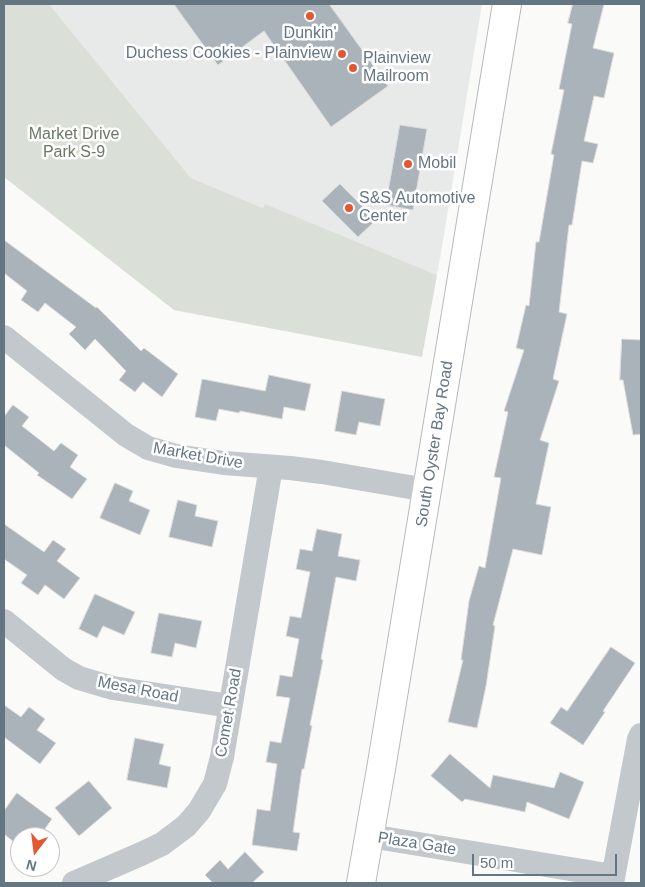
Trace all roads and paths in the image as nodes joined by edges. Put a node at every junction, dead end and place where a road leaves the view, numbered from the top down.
1 (507, 4) edge
2 (4, 337) edge
3 (272, 467) junction
4 (427, 490) junction
5 (4, 621) edge
6 (230, 706) junction
7 (641, 735) edge
8 (370, 836) junction
9 (612, 879) edge
10 (74, 883) edge
11 (361, 883) edge

1 - 4 main road, South Oyster Bay Road
2 - 3 street, Market Drive
3 - 4 street, Market Drive
3 - 6 street, Comet Road
4 - 8 main road, South Oyster Bay Road
5 - 6 street, Mesa Road
6 - 10 street, Comet Road
7 - 9 street
8 - 9 street, Plaza Gate
8 - 11 main road, South Oyster Bay Road

